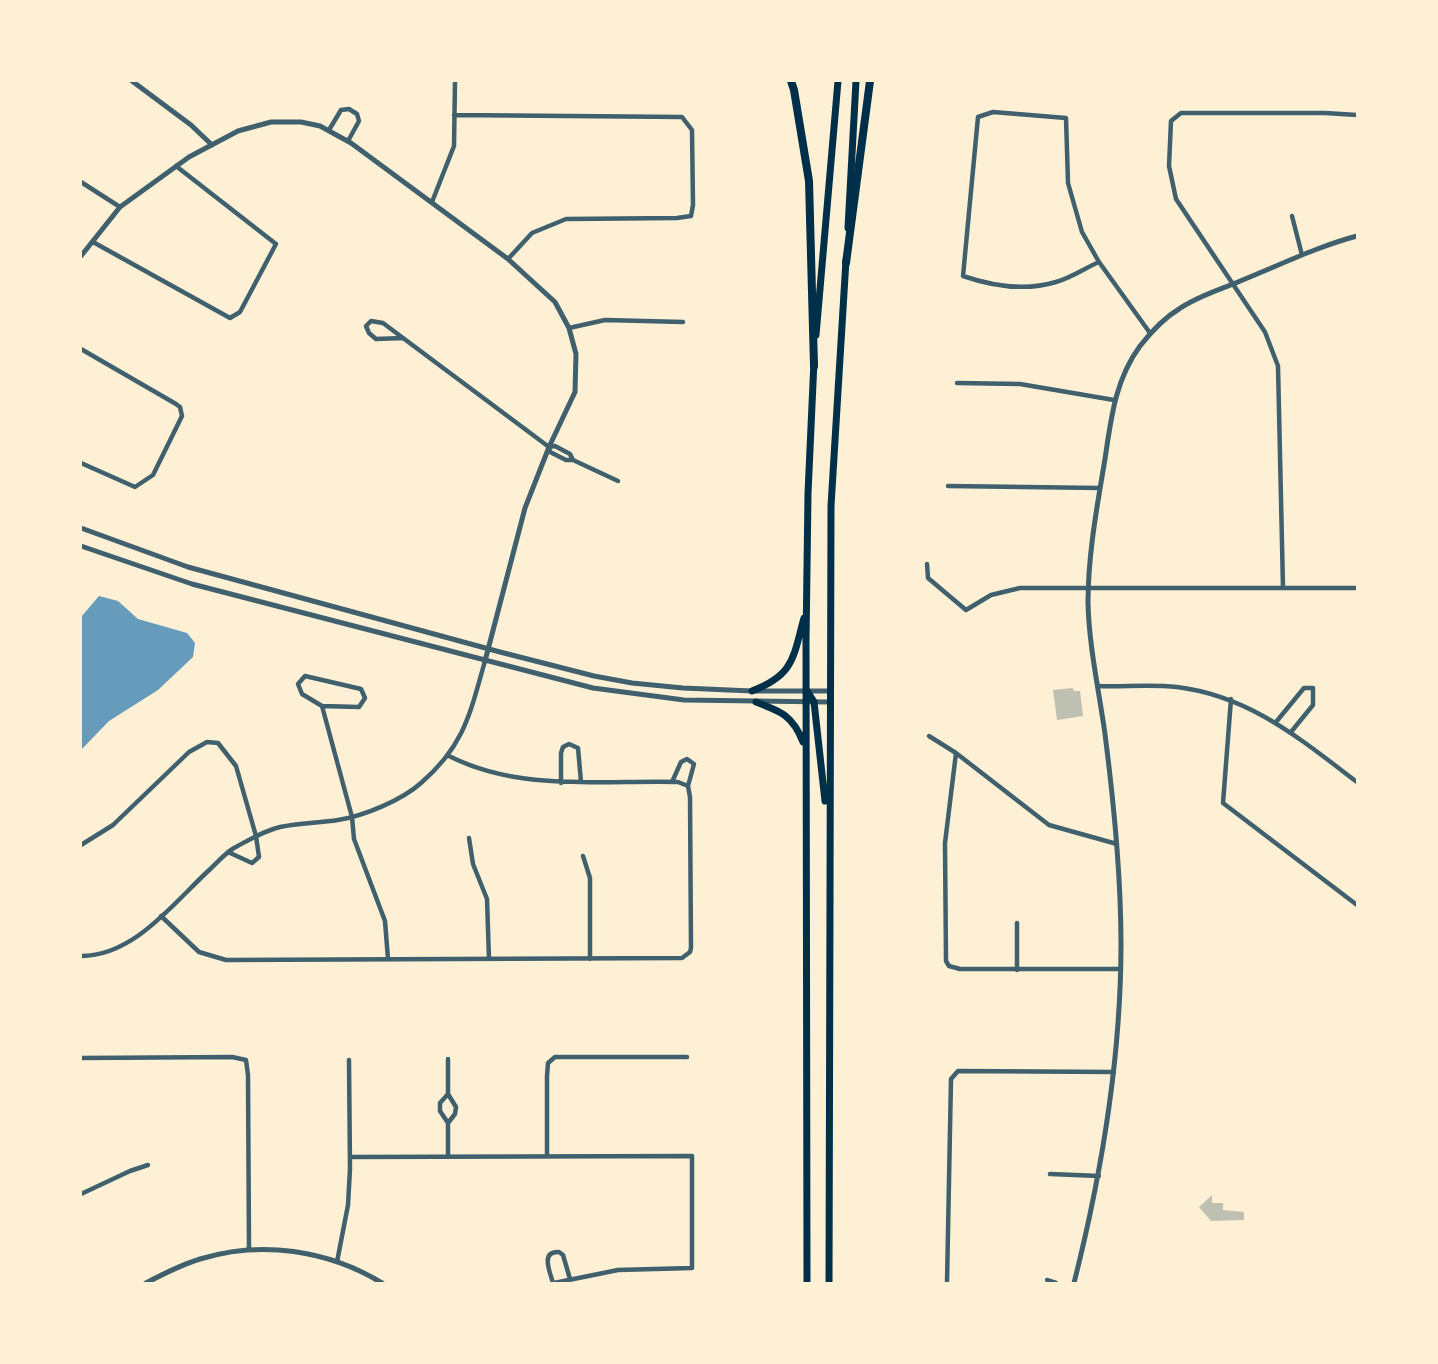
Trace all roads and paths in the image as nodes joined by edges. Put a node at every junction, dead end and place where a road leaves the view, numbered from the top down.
1 (132, 81) edge
2 (454, 81) edge
3 (791, 81) edge
4 (838, 81) edge
5 (856, 81) edge
6 (870, 81) edge
7 (454, 115) junction
8 (1357, 115) edge
9 (329, 130) junction
10 (348, 141) junction
11 (212, 145) junction
12 (176, 166) junction
13 (81, 182) edge
14 (432, 202) junction
15 (120, 207) junction
16 (1292, 216) dead end
17 (1357, 236) edge
18 (93, 242) junction
19 (1302, 255) junction
20 (81, 256) edge
21 (508, 259) junction
22 (1099, 262) junction
23 (846, 263) junction
24 (1232, 285) junction
25 (683, 322) dead end
26 (569, 328) junction
27 (1150, 333) junction
28 (403, 338) junction
29 (81, 349) edge
30 (814, 366) junction
31 (957, 383) dead end
32 (1114, 400) junction
33 (549, 447) junction
34 (81, 463) edge
35 (618, 481) dead end
36 (948, 486) dead end
37 (1100, 488) junction
38 (81, 528) edge
39 (81, 546) edge
40 (927, 564) dead end
41 (1088, 588) junction
42 (1283, 588) junction
43 (1357, 588) edge
44 (807, 607) junction
45 (488, 649) junction
46 (485, 661) junction
47 (1098, 686) junction
48 (752, 691) junction
49 (829, 691) junction
50 (807, 692) junction
51 (1231, 699) junction
52 (756, 702) junction
53 (810, 702) junction
54 (829, 702) junction
55 (322, 706) junction
56 (1276, 722) junction
57 (1291, 732) junction
58 (929, 736) dead end
59 (805, 748) junction
60 (956, 753) junction
61 (449, 756) junction
62 (581, 782) junction
63 (672, 782) junction
64 (1357, 782) edge
65 (561, 783) junction
66 (688, 786) junction
67 (351, 817) junction
68 (256, 836) junction
69 (829, 836) junction
70 (469, 838) dead end
71 (1117, 844) junction
72 (81, 845) edge
73 (228, 852) junction
74 (583, 856) dead end
75 (1357, 905) edge
76 (161, 916) junction
77 (1017, 922) dead end
78 (81, 956) edge
79 (388, 959) junction
80 (489, 959) junction
81 (590, 959) junction
82 (1017, 969) junction
83 (1120, 969) junction
84 (687, 1057) dead end
85 (81, 1058) edge
86 (448, 1059) dead end
87 (349, 1060) dead end
88 (1114, 1072) junction
89 (448, 1094) junction
90 (448, 1123) junction
91 (448, 1156) junction
92 (547, 1156) junction
93 (350, 1157) junction
94 (148, 1165) dead end
95 (1050, 1174) dead end
96 (1099, 1176) junction
97 (81, 1194) edge
98 (249, 1249) junction
99 (337, 1262) junction
100 (570, 1279) junction
101 (1047, 1280) dead end
102 (146, 1283) edge
103 (382, 1283) edge
104 (554, 1283) edge
105 (807, 1283) edge
106 (829, 1283) edge
107 (947, 1283) edge
108 (1056, 1283) edge
109 (1074, 1283) edge

1 - 11 street
2 - 7 street
3 - 30 highway
4 - 30 main road
5 - 23 main road
6 - 23 highway
7 - 14 street
7 - 21 street
8 - 24 street
9 - 10 street
9 - 10 street
9 - 11 street
10 - 14 street
11 - 12 street
12 - 15 street
12 - 18 street
13 - 15 street
14 - 21 street
15 - 18 street
16 - 19 street
17 - 19 street
18 - 20 street
19 - 24 street
21 - 26 street
22 - 22 street
22 - 27 street
23 - 49 main road
24 - 27 street
24 - 42 street
25 - 26 street
26 - 33 street
27 - 32 street
28 - 28 street
28 - 33 street
29 - 34 street
30 - 44 main road
31 - 32 street
32 - 37 street
33 - 35 street
33 - 45 street
36 - 37 street
37 - 41 street
38 - 45 street
39 - 46 street
40 - 41 street
41 - 42 street
41 - 47 street
42 - 43 street
44 - 48 main road
44 - 50 main road
45 - 46 street
45 - 48 street
46 - 52 street
46 - 61 street
47 - 51 street
47 - 71 street
48 - 50 street
49 - 50 street
49 - 54 main road
50 - 53 main road
51 - 56 street
51 - 75 street
52 - 53 street
52 - 59 main road
53 - 54 street
53 - 59 main road
53 - 69 main road
54 - 69 main road
55 - 55 street
55 - 67 street
56 - 57 street
56 - 57 street
57 - 64 street
58 - 60 street
59 - 105 main road
60 - 71 street
60 - 82 street
61 - 65 street
61 - 67 street
62 - 63 street
62 - 65 street
62 - 65 street
63 - 66 street
63 - 66 street
66 - 81 street
67 - 68 street
67 - 79 street
68 - 72 street
68 - 73 street
68 - 73 street
69 - 106 main road
70 - 80 street
71 - 83 street
73 - 76 street
74 - 81 street
76 - 78 street
76 - 79 street
77 - 82 street
79 - 80 street
80 - 81 street
82 - 83 street
83 - 88 street
84 - 92 street
85 - 98 street
86 - 89 street
87 - 93 street
88 - 96 street
88 - 107 street
89 - 90 street
89 - 90 street
90 - 91 street
91 - 92 street
91 - 93 street
92 - 100 street
93 - 99 street
94 - 97 street
95 - 96 street
96 - 109 street
98 - 99 street
98 - 102 street
99 - 103 street
100 - 104 street
100 - 104 street
101 - 108 street

